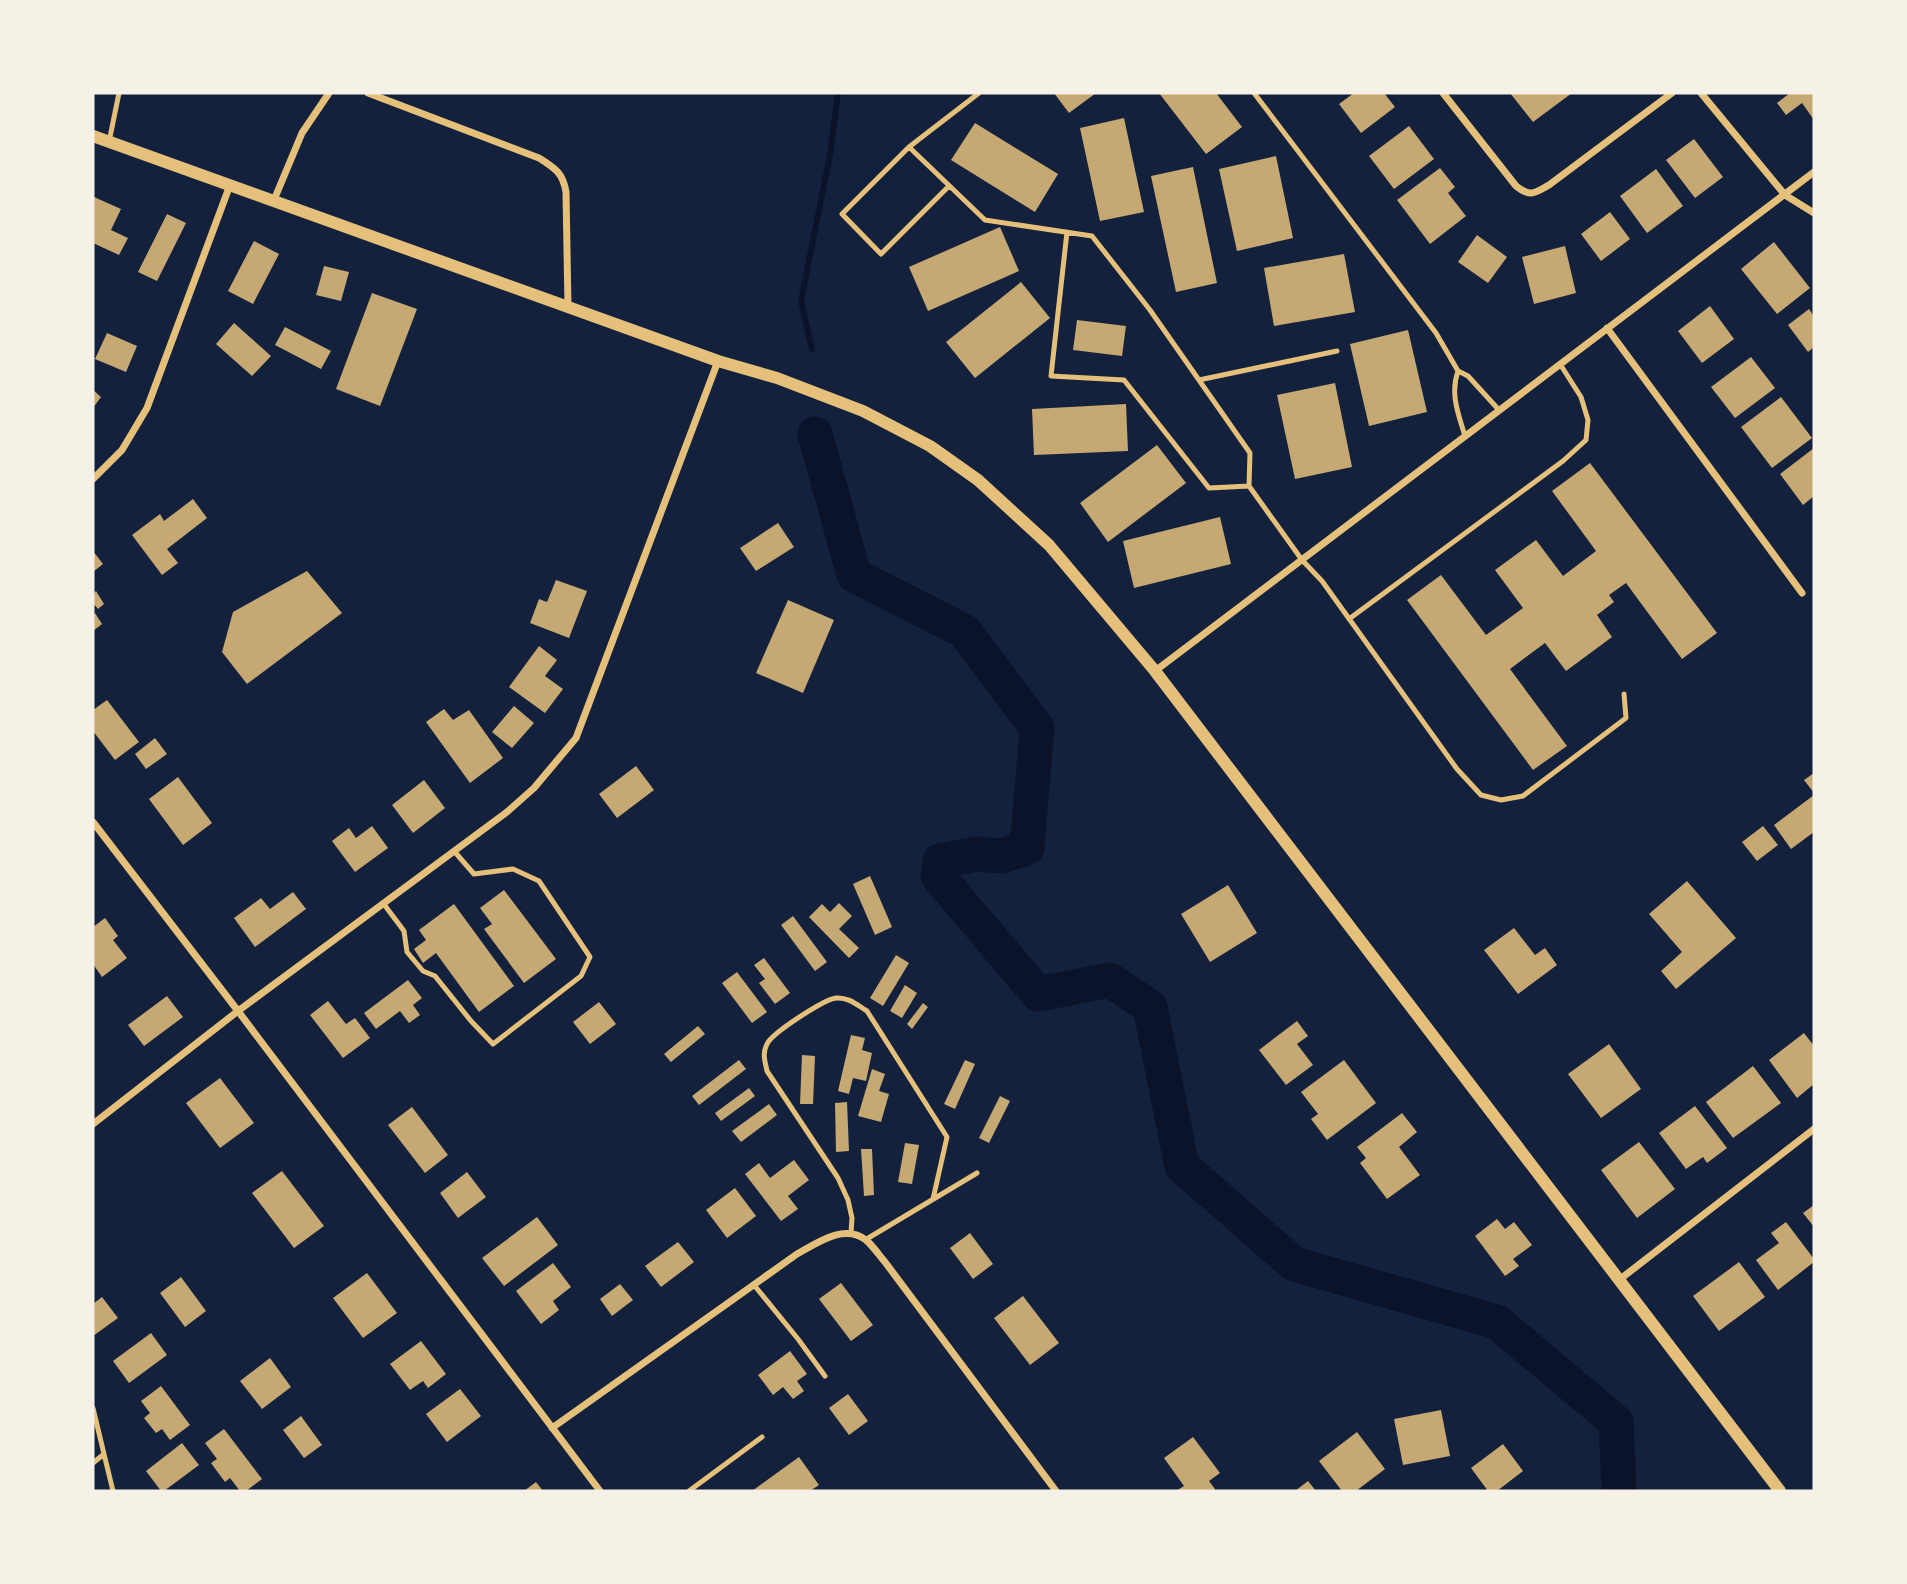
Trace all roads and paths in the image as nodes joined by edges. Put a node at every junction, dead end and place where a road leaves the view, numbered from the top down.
1 (119, 93) edge
2 (329, 93) edge
3 (368, 93) edge
4 (979, 93) edge
5 (1254, 93) edge
6 (1443, 93) edge
7 (1672, 93) edge
8 (1701, 93) edge
9 (93, 136) edge
10 (109, 142) junction
11 (909, 147) junction
12 (1814, 172) edge
13 (230, 184) junction
14 (949, 186) junction
15 (1785, 195) junction
16 (274, 200) junction
17 (1814, 213) edge
18 (1067, 232) junction
19 (568, 307) junction
20 (1607, 328) junction
21 (1337, 351) dead end
22 (718, 361) junction
23 (1560, 364) junction
24 (1458, 371) junction
25 (1199, 380) junction
26 (1499, 410) junction
27 (1465, 436) junction
28 (93, 479) edge
29 (1249, 486) junction
30 (1301, 560) junction
31 (1802, 593) dead end
32 (1349, 620) junction
33 (1154, 671) junction
34 (1624, 694) dead end
35 (93, 822) edge
36 (454, 850) junction
37 (383, 903) junction
38 (238, 1011) junction
39 (93, 1124) edge
40 (1814, 1129) edge
41 (976, 1173) dead end
42 (933, 1199) junction
43 (850, 1233) junction
44 (865, 1240) junction
45 (1619, 1280) junction
46 (754, 1284) junction
47 (825, 1376) dead end
48 (93, 1408) edge
49 (552, 1428) junction
50 (762, 1437) dead end
51 (104, 1454) junction
52 (93, 1463) edge
53 (113, 1491) edge
54 (600, 1491) edge
55 (689, 1491) edge
56 (1056, 1491) edge
57 (1780, 1491) edge

1 - 10 lane
2 - 16 street
3 - 19 street
4 - 11 lane
5 - 24 lane
6 - 7 street
8 - 15 street
9 - 10 street
10 - 13 street
11 - 14 lane
11 - 14 lane
12 - 15 street
13 - 16 street
13 - 28 street
14 - 18 lane
15 - 17 street
15 - 20 street
16 - 19 street
18 - 25 lane
18 - 29 lane
19 - 22 street
20 - 23 street
20 - 31 street
21 - 25 lane
22 - 33 street
22 - 36 street
23 - 26 street
23 - 32 lane
24 - 26 lane
24 - 27 lane
25 - 29 lane
26 - 27 street
27 - 30 street
29 - 30 lane
30 - 32 lane
30 - 33 street
32 - 34 lane
33 - 45 street
35 - 38 street
36 - 37 street
36 - 37 lane
37 - 38 street
38 - 39 street
38 - 49 street
40 - 45 street
41 - 42 lane
42 - 43 lane
42 - 44 lane
43 - 44 street
43 - 46 street
44 - 56 street
45 - 57 street
46 - 47 lane
46 - 49 street
48 - 51 lane
49 - 54 street
50 - 55 lane
51 - 52 lane
51 - 53 lane

